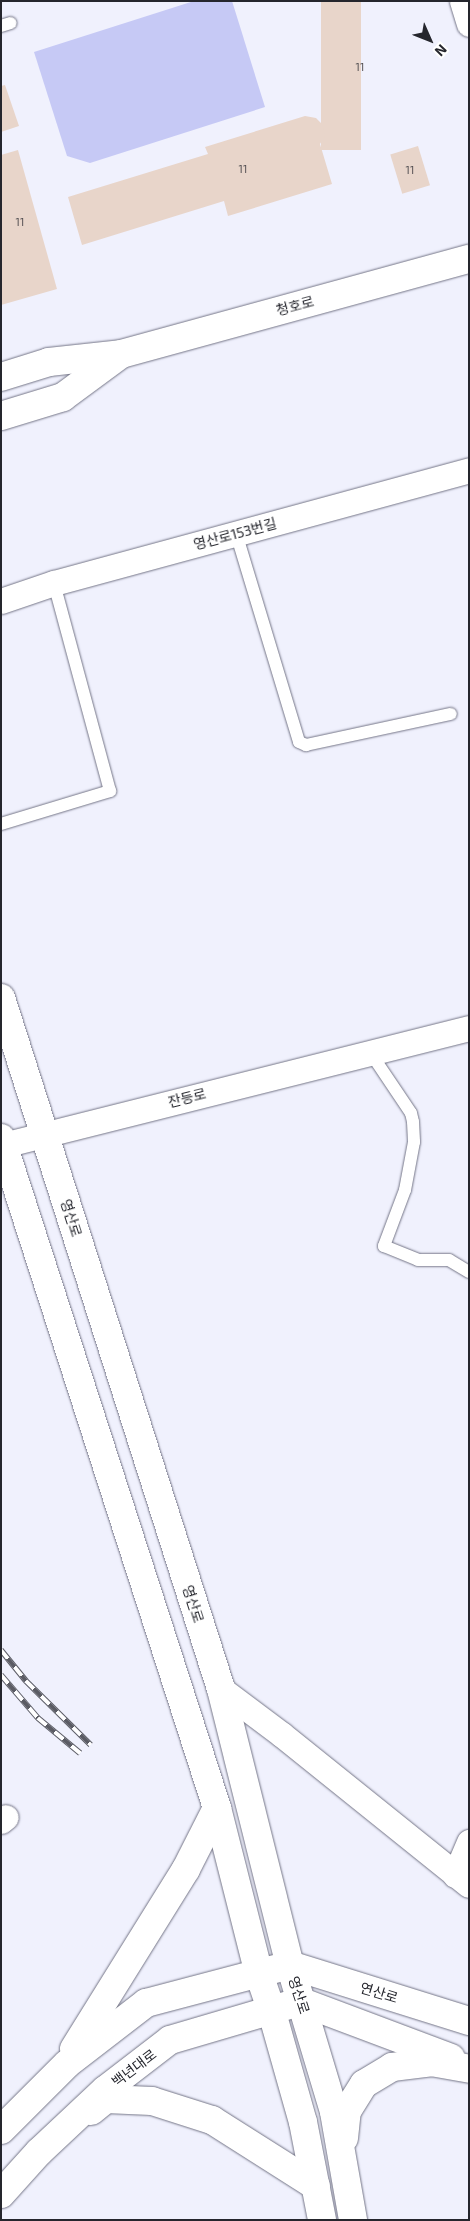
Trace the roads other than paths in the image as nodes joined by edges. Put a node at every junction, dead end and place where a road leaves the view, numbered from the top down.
1 (462, 1) edge
2 (469, 24) edge
3 (469, 259) edge
4 (121, 354) junction
5 (4, 371) edge
6 (1, 416) edge
7 (469, 470) edge
8 (236, 533) junction
9 (54, 584) junction
10 (1, 601) edge
11 (451, 714) dead end
12 (1, 824) edge
13 (1, 998) edge
14 (469, 1028) edge
15 (370, 1052) junction
16 (44, 1133) junction
17 (2, 1141) edge
18 (469, 1272) edge
19 (221, 1689) junction
20 (217, 1808) junction
21 (469, 1842) edge
22 (462, 1880) edge
23 (290, 1965) junction
24 (258, 1974) junction
25 (302, 2002) junction
26 (272, 2009) junction
27 (469, 2021) edge
28 (469, 2065) edge
29 (469, 2070) edge
30 (53, 2078) junction
31 (1, 2130) edge
32 (39, 2152) junction
33 (342, 2157) junction
34 (316, 2186) junction
35 (1, 2194) edge
36 (322, 2220) edge
37 (353, 2220) edge

1 - 2 street
3 - 4 street, 청호로
4 - 5 street, 청호로
4 - 6 street, 청호로
7 - 8 street, 영산로153번길
8 - 9 street, 영산로153번길
8 - 11 lane
9 - 10 street, 영산로153번길
9 - 12 lane
13 - 16 street, 영산로
14 - 15 street, 잔등로
15 - 16 street, 잔등로
15 - 18 lane
16 - 17 street, 잔등로
16 - 19 street, 영산로
17 - 20 street
19 - 22 street
19 - 23 street, 영산로
20 - 24 street
20 - 30 street
21 - 22 street
23 - 24 street
23 - 25 street, 영산로
23 - 27 street, 연산로
24 - 26 street
24 - 30 street
25 - 26 street, 백년대로
25 - 28 street
25 - 33 street, 영산로
26 - 32 street, 백년대로
26 - 34 street
29 - 33 street
30 - 31 street
32 - 34 street
32 - 35 street, 백년대로
33 - 37 street, 영산로
34 - 36 street

